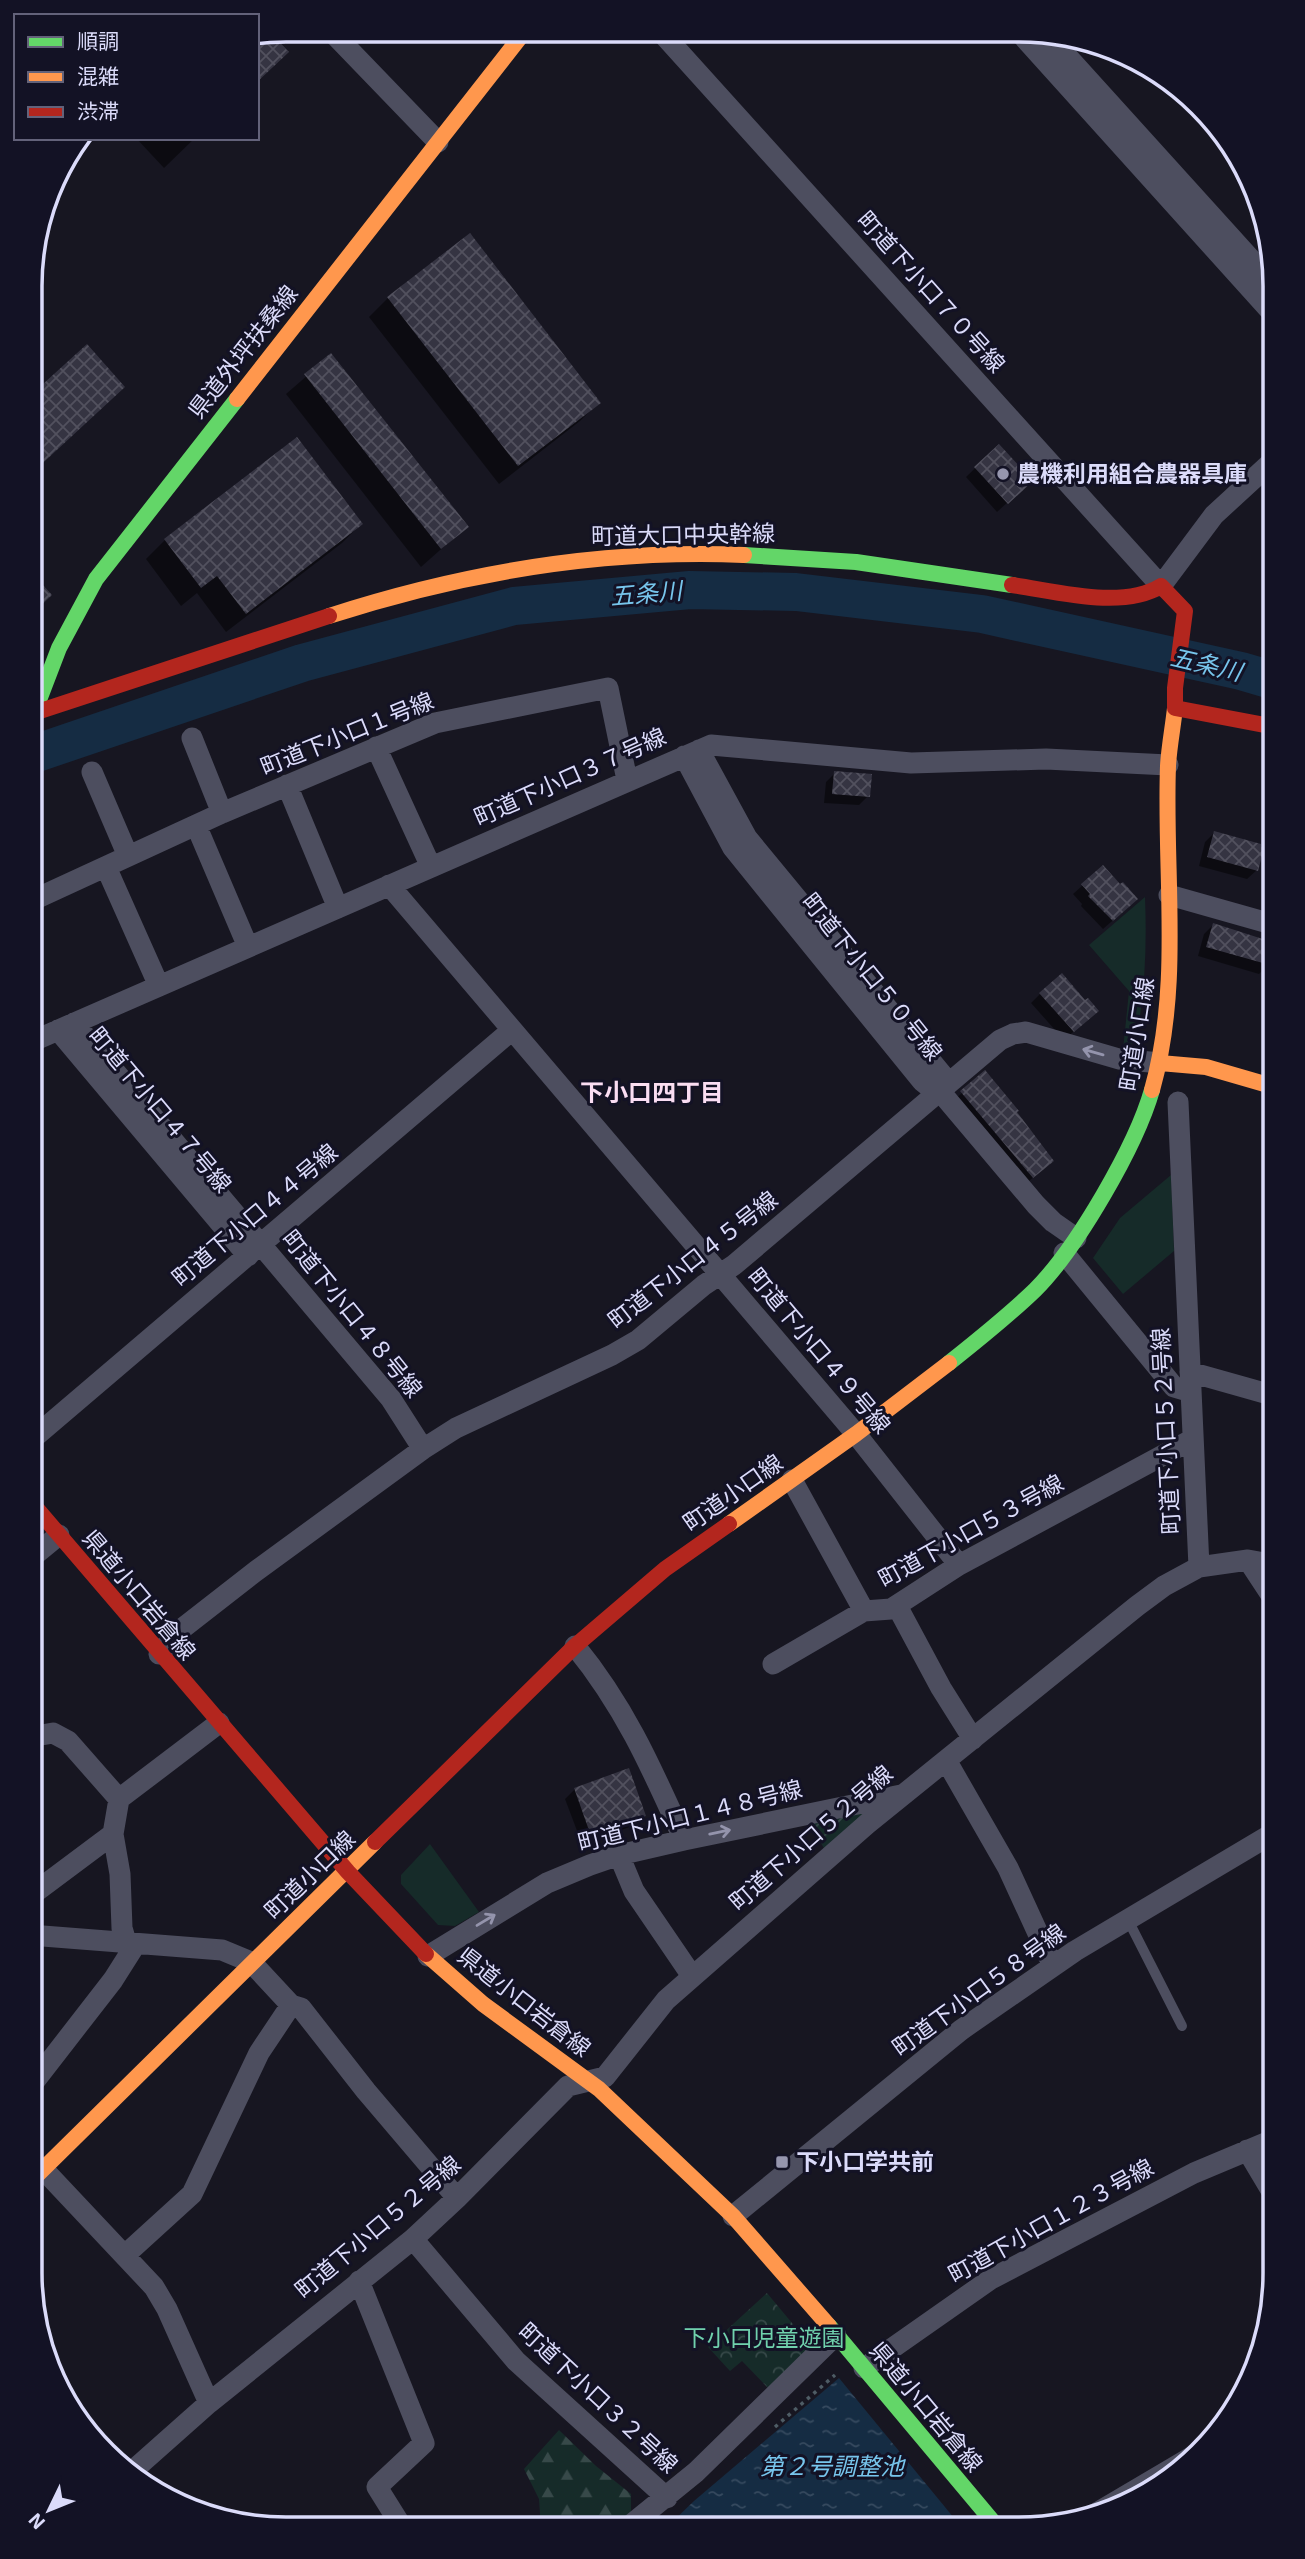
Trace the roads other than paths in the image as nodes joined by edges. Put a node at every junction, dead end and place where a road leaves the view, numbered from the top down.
1 (670, 42) edge
2 (342, 43) edge
3 (516, 43) edge
4 (1029, 43) edge
5 (1058, 46) edge
6 (438, 142) junction
7 (1262, 272) edge
8 (1263, 303) edge
9 (1263, 471) edge
10 (1161, 586) junction
11 (42, 689) edge
12 (1175, 708) junction
13 (42, 713) edge
14 (1263, 725) edge
15 (192, 738) dead end
16 (376, 747) junction
17 (692, 753) junction
18 (1168, 765) junction
19 (92, 772) dead end
20 (627, 780) junction
21 (287, 785) junction
22 (222, 813) junction
23 (196, 825) junction
24 (128, 856) junction
25 (106, 867) junction
26 (431, 867) junction
27 (390, 885) junction
28 (1169, 895) junction
29 (42, 896) edge
30 (338, 908) junction
31 (1263, 922) edge
32 (248, 947) junction
33 (159, 986) junction
34 (66, 1026) junction
35 (513, 1030) junction
36 (42, 1037) edge
37 (1160, 1063) junction
38 (1263, 1083) edge
39 (943, 1088) junction
40 (1178, 1102) dead end
41 (1070, 1246) junction
42 (254, 1250) junction
43 (720, 1274) junction
44 (1191, 1382) junction
45 (1262, 1394) edge
46 (42, 1431) edge
47 (856, 1434) junction
48 (1193, 1439) junction
49 (423, 1449) junction
50 (792, 1480) junction
51 (42, 1515) edge
52 (59, 1535) junction
53 (42, 1548) edge
54 (1248, 1560) junction
55 (1262, 1563) edge
56 (959, 1565) junction
57 (1199, 1567) junction
58 (1262, 1582) edge
59 (897, 1606) junction
60 (864, 1611) junction
61 (575, 1646) junction
62 (159, 1654) junction
63 (773, 1664) dead end
64 (219, 1723) junction
65 (42, 1735) edge
66 (973, 1739) junction
67 (946, 1759) junction
68 (902, 1794) junction
69 (119, 1799) junction
70 (113, 1834) junction
71 (684, 1840) junction
72 (1262, 1840) edge
73 (619, 1855) junction
74 (348, 1872) junction
75 (42, 1887) edge
76 (1128, 1920) junction
77 (42, 1936) edge
78 (127, 1942) junction
79 (428, 1955) junction
80 (251, 1962) junction
81 (1053, 1966) junction
82 (692, 1976) junction
83 (291, 2005) junction
84 (1182, 2026) dead end
85 (42, 2072) edge
86 (589, 2081) junction
87 (1262, 2144) edge
88 (1247, 2150) junction
89 (42, 2163) edge
90 (1262, 2175) edge
91 (42, 2178) edge
92 (457, 2199) junction
93 (733, 2216) junction
94 (413, 2239) junction
95 (125, 2255) junction
96 (359, 2281) junction
97 (836, 2334) junction
98 (864, 2368) junction
99 (209, 2403) junction
100 (137, 2466) edge
101 (667, 2498) junction
102 (396, 2517) edge
103 (642, 2517) edge
104 (989, 2517) edge

1 - 10 street, 町道下小口７０号線
2 - 6 street
3 - 6 street, 県道外坪扶桑線
4 - 8 street
5 - 7 street
6 - 11 street, 県道外坪扶桑線
9 - 10 street
10 - 12 street
10 - 13 street, 町道大口中央幹線
12 - 14 street
12 - 18 street, 町道小口線
15 - 22 street
16 - 20 street, 町道下小口１号線
16 - 21 street, 町道下小口１号線
16 - 26 street
17 - 18 street, 町道下小口３７号線
17 - 20 street, 町道下小口３７号線
17 - 39 street
17 - 39 street, 町道下小口５０号線
18 - 28 street, 町道小口線
19 - 24 street
20 - 26 street, 町道下小口３７号線
21 - 22 street, 町道下小口１号線
21 - 30 street
22 - 23 street, 町道下小口１号線
23 - 24 street, 町道下小口１号線
23 - 32 street
24 - 25 street, 町道下小口１号線
25 - 29 street, 町道下小口１号線
25 - 33 street
26 - 27 street, 町道下小口３７号線
27 - 30 street, 町道下小口３７号線
27 - 35 street, 町道下小口４９号線
28 - 31 street
28 - 37 street, 町道小口線
30 - 32 street, 町道下小口３７号線
32 - 33 street, 町道下小口３７号線
33 - 34 street, 町道下小口３７号線
34 - 36 street, 町道下小口３７号線
34 - 42 street, 町道下小口４７号線
35 - 42 street, 町道下小口４４号線
35 - 43 street, 町道下小口４９号線
37 - 38 street
37 -> 39 street, 町道下小口４５号線
37 - 41 street, 町道小口線
39 - 41 street, 町道下小口５０号線
39 - 43 street, 町道下小口４５号線
40 - 44 street, 町道下小口５２号線
41 - 44 street, 町道下小口５０号線
41 - 47 street, 町道小口線
42 - 46 street, 町道下小口４４号線
42 - 49 street, 町道下小口４８号線
43 - 47 street, 町道下小口４９号線
43 - 49 street, 町道下小口４５号線
44 - 45 street, 町道下小口５０号線
44 - 48 street, 町道下小口５２号線
47 - 50 street, 町道小口線
47 - 56 street, 町道下小口４９号線
48 - 56 street, 町道下小口５３号線
48 - 57 street, 町道下小口５２号線
49 - 62 street, 町道下小口４５号線
50 - 60 street
50 - 61 street, 町道小口線
51 - 52 street, 県道小口岩倉線
52 - 53 street
52 - 62 street, 県道小口岩倉線
54 - 55 street
54 - 57 street
54 - 58 street
56 - 59 street, 町道下小口５３号線
57 - 66 street, 町道下小口５２号線
59 - 60 street, 町道下小口５３号線
59 - 66 street
60 - 63 street, 町道下小口５３号線
61 - 71 street
61 - 74 street, 町道小口線
62 - 64 street, 県道小口岩倉線
64 - 69 street
64 - 74 street, 県道小口岩倉線
65 - 69 street
66 - 67 street, 町道下小口５２号線
67 - 68 street, 町道下小口５２号線
67 - 81 street
71 -> 68 street, 町道下小口１４８号線
68 - 82 street, 町道下小口５２号線
69 - 70 street
70 - 75 street
70 - 78 street
71 - 73 street, 町道下小口１４８号線
72 - 76 street, 町道下小口５８号線
79 -> 73 street, 町道下小口１４８号線
73 - 82 street
74 - 79 street, 県道小口岩倉線
74 - 80 street, 町道小口線
76 - 81 street, 町道下小口５８号線
76 - 84 lane
77 - 78 street
78 - 80 street
78 - 85 street
79 - 86 street, 県道小口岩倉線
80 - 83 street
80 - 89 street, 町道小口線
81 - 93 street, 町道下小口５８号線
82 - 86 street, 町道下小口５２号線
83 - 92 street
83 - 95 street
86 - 92 street, 町道下小口５２号線
86 - 93 street, 県道小口岩倉線
87 - 88 street, 町道下小口１２３号線
88 - 90 street
88 - 98 street, 町道下小口１２３号線
91 - 95 street
92 - 94 street, 町道下小口５２号線
93 - 97 street, 県道小口岩倉線
94 - 96 street, 町道下小口５２号線
94 - 101 street, 町道下小口３２号線
95 - 99 street
96 - 99 street, 町道下小口５２号線
96 - 102 street
97 - 98 street, 県道小口岩倉線
97 - 101 street
98 - 104 street, 県道小口岩倉線
99 - 100 street, 町道下小口５２号線
101 - 103 street

